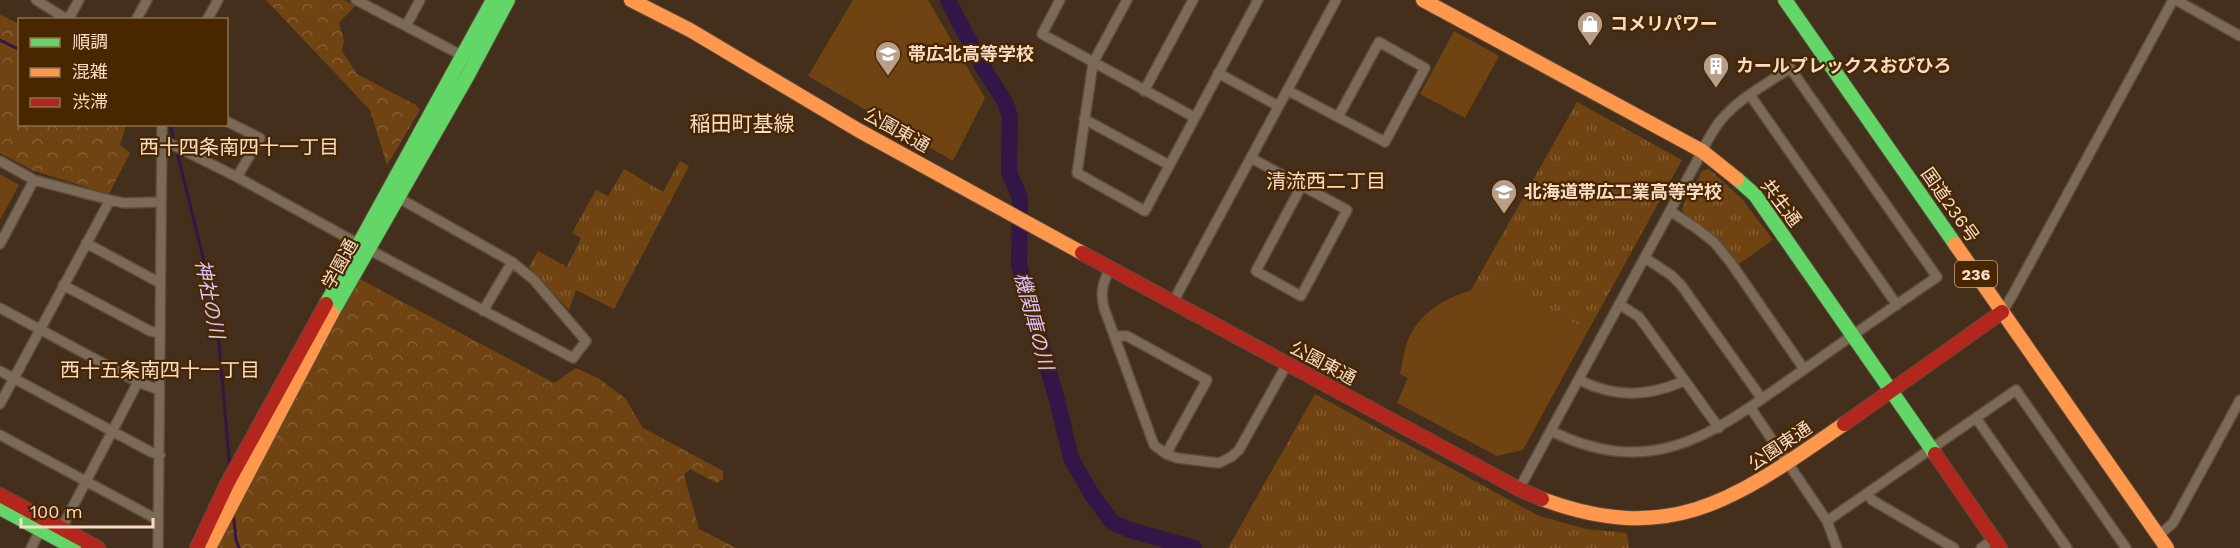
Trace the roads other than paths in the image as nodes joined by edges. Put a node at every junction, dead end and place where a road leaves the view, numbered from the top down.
1 (36, 0) edge
2 (79, 0) edge
3 (147, 0) edge
4 (218, 0) edge
5 (356, 0) edge
6 (420, 0) edge
7 (493, 0) edge
8 (508, 0) edge
9 (631, 0) edge
10 (1060, 0) edge
11 (1126, 0) edge
12 (1193, 0) edge
13 (1258, 0) edge
14 (1336, 0) edge
15 (1423, 0) edge
16 (1785, 0) edge
17 (2174, 0) edge
18 (65, 18) edge
19 (69, 18) edge
20 (137, 18) edge
21 (208, 18) edge
22 (406, 26) junction
23 (2240, 36) edge
24 (470, 59) junction
25 (1093, 63) junction
26 (1218, 73) junction
27 (1287, 90) junction
28 (1144, 91) junction
29 (1750, 95) junction
30 (1278, 106) junction
31 (1194, 117) junction
32 (1338, 117) junction
33 (1084, 119) junction
34 (228, 122) edge
35 (162, 126) edge
36 (162, 140) junction
37 (1702, 152) junction
38 (1251, 158) junction
39 (0, 161) edge
40 (1170, 165) junction
41 (237, 177) junction
42 (34, 180) junction
43 (1302, 185) junction
44 (397, 197) junction
45 (110, 200) junction
46 (161, 202) junction
47 (1670, 212) junction
48 (86, 243) junction
49 (0, 244) edge
50 (363, 247) junction
51 (1645, 258) junction
52 (512, 262) junction
53 (1110, 268) junction
54 (160, 283) junction
55 (63, 285) junction
56 (1173, 302) junction
57 (1619, 304) junction
58 (1897, 304) junction
59 (0, 308) edge
60 (483, 311) junction
61 (2002, 312) junction
62 (39, 330) junction
63 (159, 333) junction
64 (1853, 335) junction
65 (1115, 336) junction
66 (1287, 364) junction
67 (1804, 369) junction
68 (0, 371) edge
69 (14, 378) junction
70 (1579, 380) junction
71 (1684, 381) junction
72 (138, 382) junction
73 (159, 390) junction
74 (1891, 393) junction
75 (1762, 399) junction
76 (2240, 400) edge
77 (0, 404) edge
78 (1750, 407) junction
79 (1976, 418) junction
80 (1719, 428) junction
81 (112, 431) junction
82 (1551, 431) junction
83 (0, 435) edge
84 (1931, 449) junction
85 (1166, 454) junction
86 (160, 455) junction
87 (1787, 463) junction
88 (85, 482) junction
89 (1519, 489) junction
90 (1868, 493) junction
91 (0, 495) edge
92 (0, 508) edge
93 (158, 520) junction
94 (1827, 521) junction
95 (40, 529) junction
96 (59, 533) junction
97 (2158, 535) junction
98 (1997, 544) edge
99 (30, 548) edge
100 (74, 548) edge
101 (98, 548) edge
102 (158, 548) edge
103 (197, 548) edge
104 (209, 548) edge
105 (1837, 548) edge
106 (1954, 548) edge
107 (1981, 548) edge
108 (2067, 548) edge
109 (2126, 548) edge
110 (2167, 548) edge

1 - 18 street
2 - 19 street
3 - 20 street
4 - 21 street
5 - 22 street
6 - 22 street
7 - 24 main road, 学園通
8 - 24 main road, 学園通
9 - 53 main road, 公園東通
10 - 25 street
11 - 25 street
12 - 28 street
13 - 26 street
14 - 27 street
15 - 37 main road, 共生通
16 - 61 main road, 国道236号 / 236
17 - 23 street
17 - 61 street
22 - 24 street
24 - 44 main road, 学園通
24 - 50 main road, 学園通
25 - 28 street
25 - 33 street
26 - 30 street
26 - 31 street
27 - 30 street
27 - 32 street
28 - 31 street
29 - 37 street
29 - 58 street
29 - 58 street
30 - 38 street
31 - 40 street
32 - 32 street
33 - 40 street
33 - 40 street
34 - 41 street
35 - 36 street
36 - 41 street
36 - 46 street
37 - 47 street
37 - 64 main road, 共生通
38 - 43 street
38 - 56 street
39 - 42 street
41 - 50 street
42 - 45 street
42 - 49 street
43 - 43 street
44 - 50 main road, 学園通
44 - 52 street
45 - 46 street
45 - 48 street
46 - 54 street
47 - 51 street
47 - 67 street
48 - 54 street
48 - 55 street
50 - 60 street
50 - 103 main road, 学園通
50 - 104 main road, 学園通
51 - 57 street
51 - 75 street
52 - 60 street
52 - 60 street
53 - 56 main road, 公園東通
53 - 65 street
54 - 63 street
55 - 62 street
55 - 63 street
56 - 66 main road, 公園東通
57 - 70 street
57 - 71 street
58 - 64 street
59 - 62 street
61 - 74 main road, 公園東通
61 - 97 main road, 国道236号 / 236
62 - 69 street
62 - 72 street
63 - 73 street
64 - 67 street
64 - 74 main road, 共生通
65 - 85 street
65 - 85 street
66 - 85 street
66 - 89 main road, 公園東通
67 - 75 street
68 - 69 street
69 - 77 street
69 - 81 street
70 - 71 street
70 - 82 street
71 - 80 street
72 - 73 street
72 - 81 street
73 - 86 street
74 - 84 main road, 共生通
74 - 87 main road, 公園東通
75 - 78 street
76 - 97 street
78 - 80 street
78 - 87 street
79 - 84 street
79 - 108 street
79 - 109 street
80 - 82 street
81 - 86 street
81 - 88 street
82 - 89 street
83 - 88 street
84 - 90 street
84 - 98 main road, 共生通
86 - 93 street
87 - 89 main road, 公園東通
87 - 94 street
88 - 93 street
88 - 96 street
90 - 94 street
90 - 106 street
91 - 96 main road
92 - 95 main road
93 - 102 street
94 - 105 street
95 - 96 main road
95 - 99 street
96 - 100 main road
96 - 101 main road
97 - 110 main road, 国道236号 / 236
98 - 107 street

